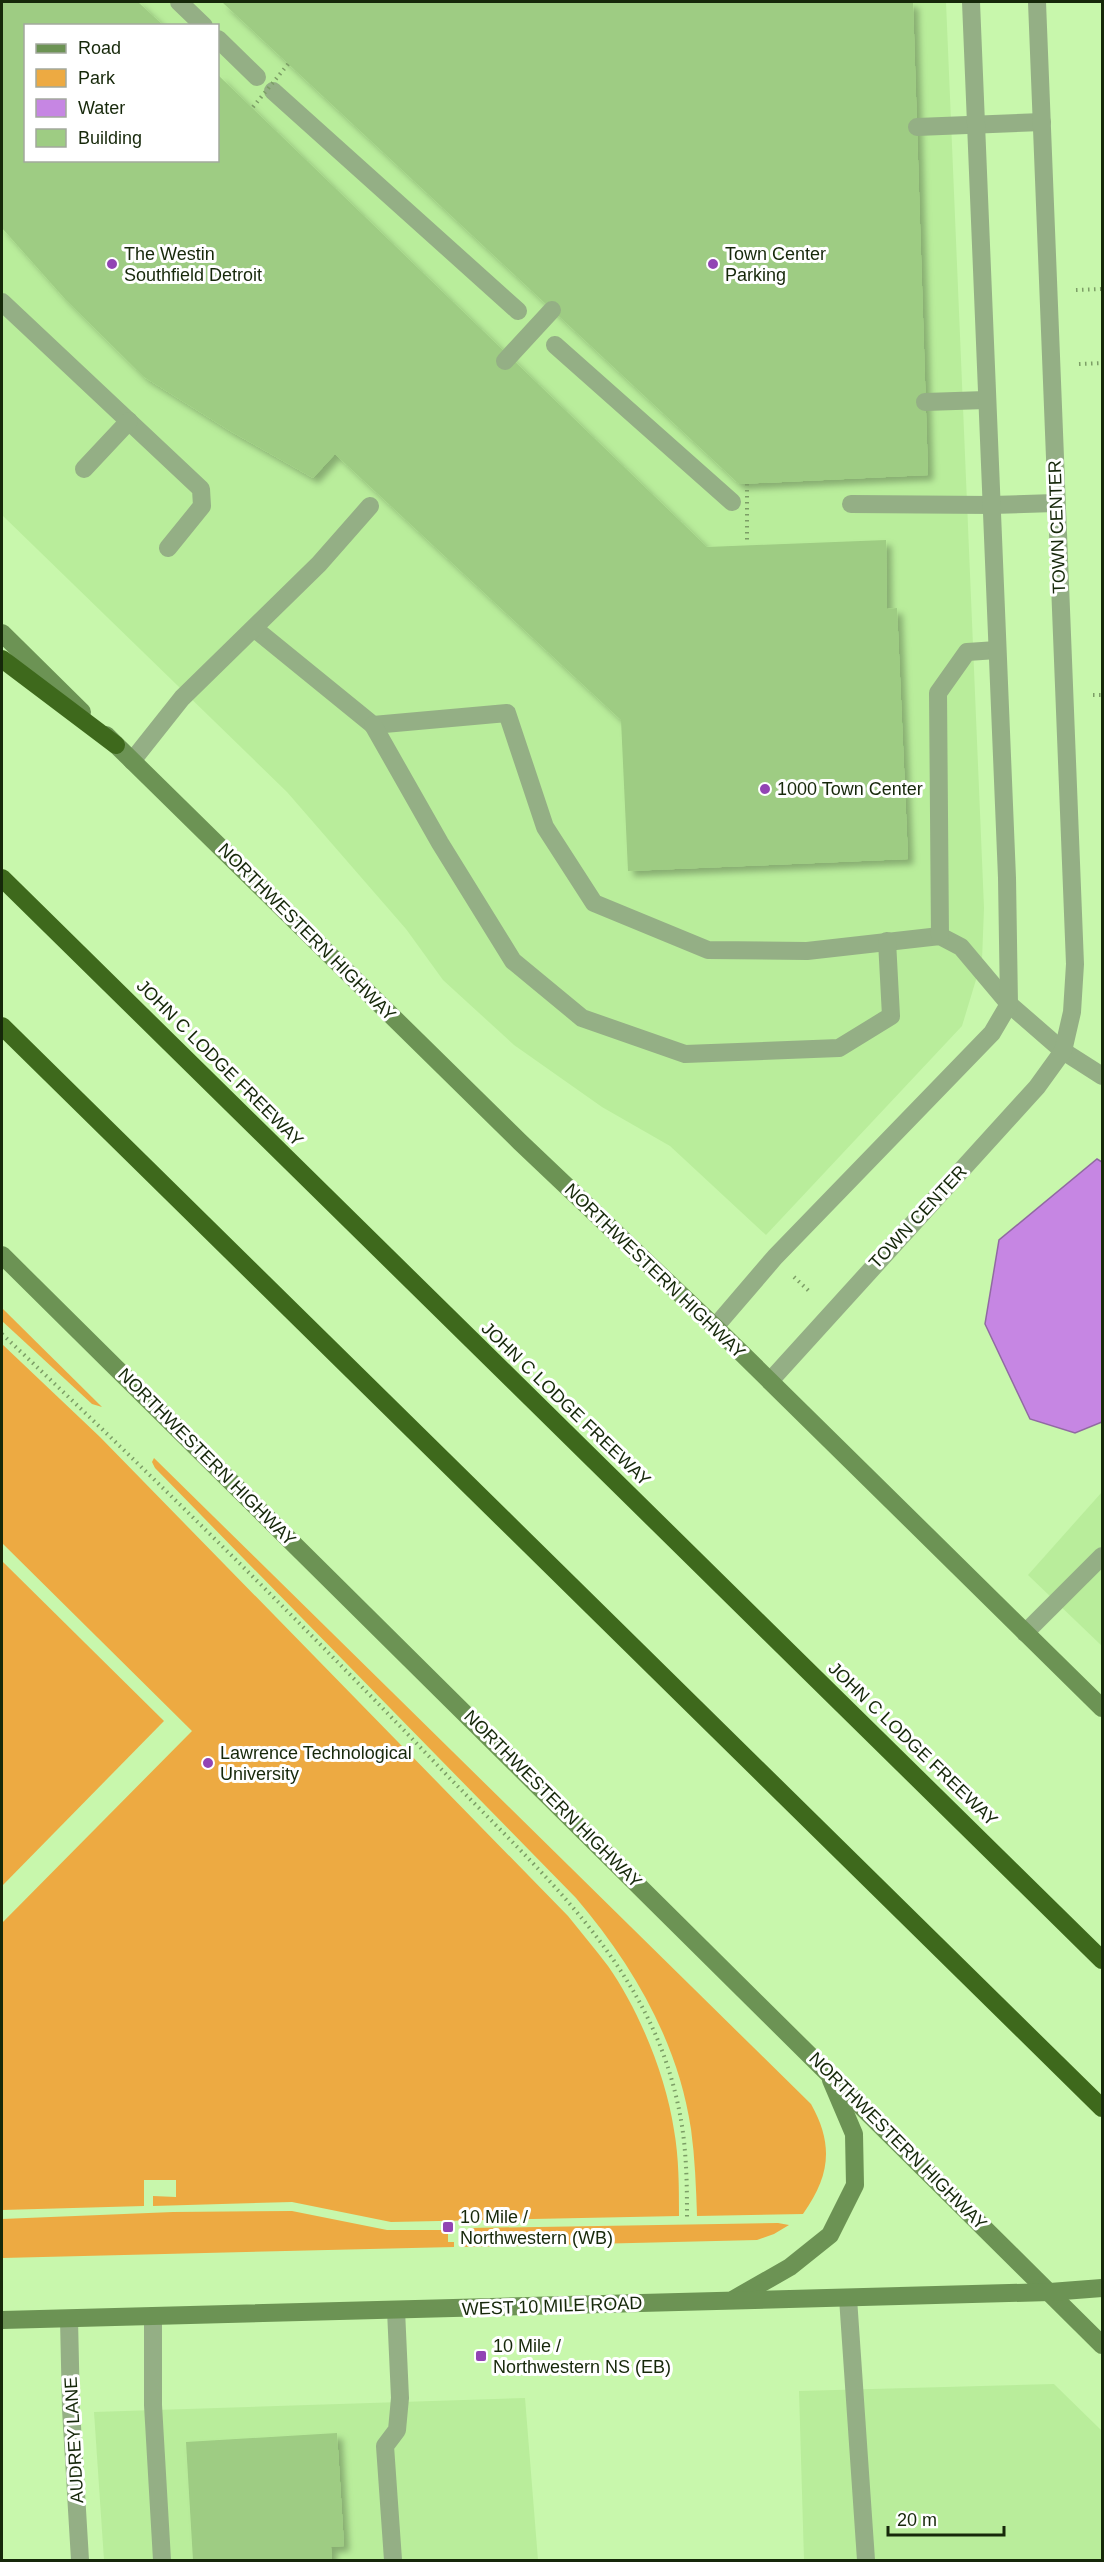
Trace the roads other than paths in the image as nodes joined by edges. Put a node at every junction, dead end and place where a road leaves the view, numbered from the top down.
1 (179, 2) edge
2 (971, 2) edge
3 (1037, 2) edge
4 (202, 24) edge
5 (219, 40) edge
6 (257, 77) dead end
7 (273, 91) dead end
8 (1042, 122) junction
9 (976, 125) junction
10 (917, 127) dead end
11 (2, 305) edge
12 (552, 310) dead end
13 (518, 311) dead end
14 (555, 345) dead end
15 (505, 361) dead end
16 (986, 400) junction
17 (925, 402) dead end
18 (129, 421) junction
19 (84, 469) dead end
20 (732, 502) dead end
21 (1055, 503) junction
22 (851, 504) dead end
23 (370, 506) dead end
24 (992, 506) junction
25 (168, 548) dead end
26 (255, 629) junction
27 (2, 633) edge
28 (997, 650) junction
29 (2, 659) edge
30 (373, 725) junction
31 (116, 745) junction
32 (132, 761) junction
33 (2, 878) edge
34 (940, 936) junction
35 (887, 941) junction
36 (1009, 1004) junction
37 (2, 1026) edge
38 (1064, 1051) junction
39 (1102, 1076) edge
40 (2, 1255) edge
41 (715, 1327) junction
42 (770, 1381) junction
43 (1102, 1556) edge
44 (1025, 1633) junction
45 (1102, 1708) edge
46 (1102, 1960) edge
47 (826, 2070) junction
48 (1102, 2108) edge
49 (1102, 2288) edge
50 (1050, 2292) junction
51 (848, 2298) junction
52 (730, 2301) junction
53 (396, 2310) junction
54 (153, 2316) junction
55 (69, 2319) junction
56 (2, 2320) edge
57 (1102, 2345) edge
58 (80, 2560) edge
59 (162, 2560) edge
60 (393, 2560) edge
61 (866, 2560) edge

1 - 4 street
2 - 9 street
3 - 8 street, TOWN CENTER
5 - 6 street
7 - 13 street
8 - 9 street
8 - 21 street, TOWN CENTER
9 - 10 street
9 - 16 street
11 - 18 street
12 - 15 street, bridge
14 - 20 street
16 - 17 street
16 - 24 street
18 - 19 street
18 - 25 street
21 - 24 street
21 - 38 street, TOWN CENTER
22 - 24 street
23 - 26 street
24 - 28 street
26 - 30 street
26 - 32 street
27 - 31 main road, NORTHWESTERN HIGHWAY
28 - 34 street
28 - 36 street
29 - 31 highway
30 - 35 street
30 - 35 street
31 - 32 main road, NORTHWESTERN HIGHWAY
32 - 41 main road, NORTHWESTERN HIGHWAY
33 - 46 highway, JOHN C LODGE FREEWAY
34 - 35 street
34 - 36 street
36 - 38 street
36 - 41 street
37 - 48 highway
38 - 39 street
38 - 42 street, TOWN CENTER
40 - 47 main road, NORTHWESTERN HIGHWAY
41 - 42 main road, NORTHWESTERN HIGHWAY
42 - 44 main road, NORTHWESTERN HIGHWAY
43 - 44 street
44 - 45 main road, NORTHWESTERN HIGHWAY
47 - 50 main road, NORTHWESTERN HIGHWAY
47 - 52 main road
49 - 50 main road, WEST 10 MILE ROAD
50 - 51 main road, WEST 10 MILE ROAD
50 - 57 main road, NORTHWESTERN HIGHWAY
51 - 52 main road, WEST 10 MILE ROAD
51 - 61 street
52 - 53 main road, WEST 10 MILE ROAD
53 - 54 main road, WEST 10 MILE ROAD
53 - 60 street
54 - 55 main road, WEST 10 MILE ROAD
54 - 59 street
55 - 56 main road, WEST 10 MILE ROAD
55 - 58 street, AUDREY LANE

